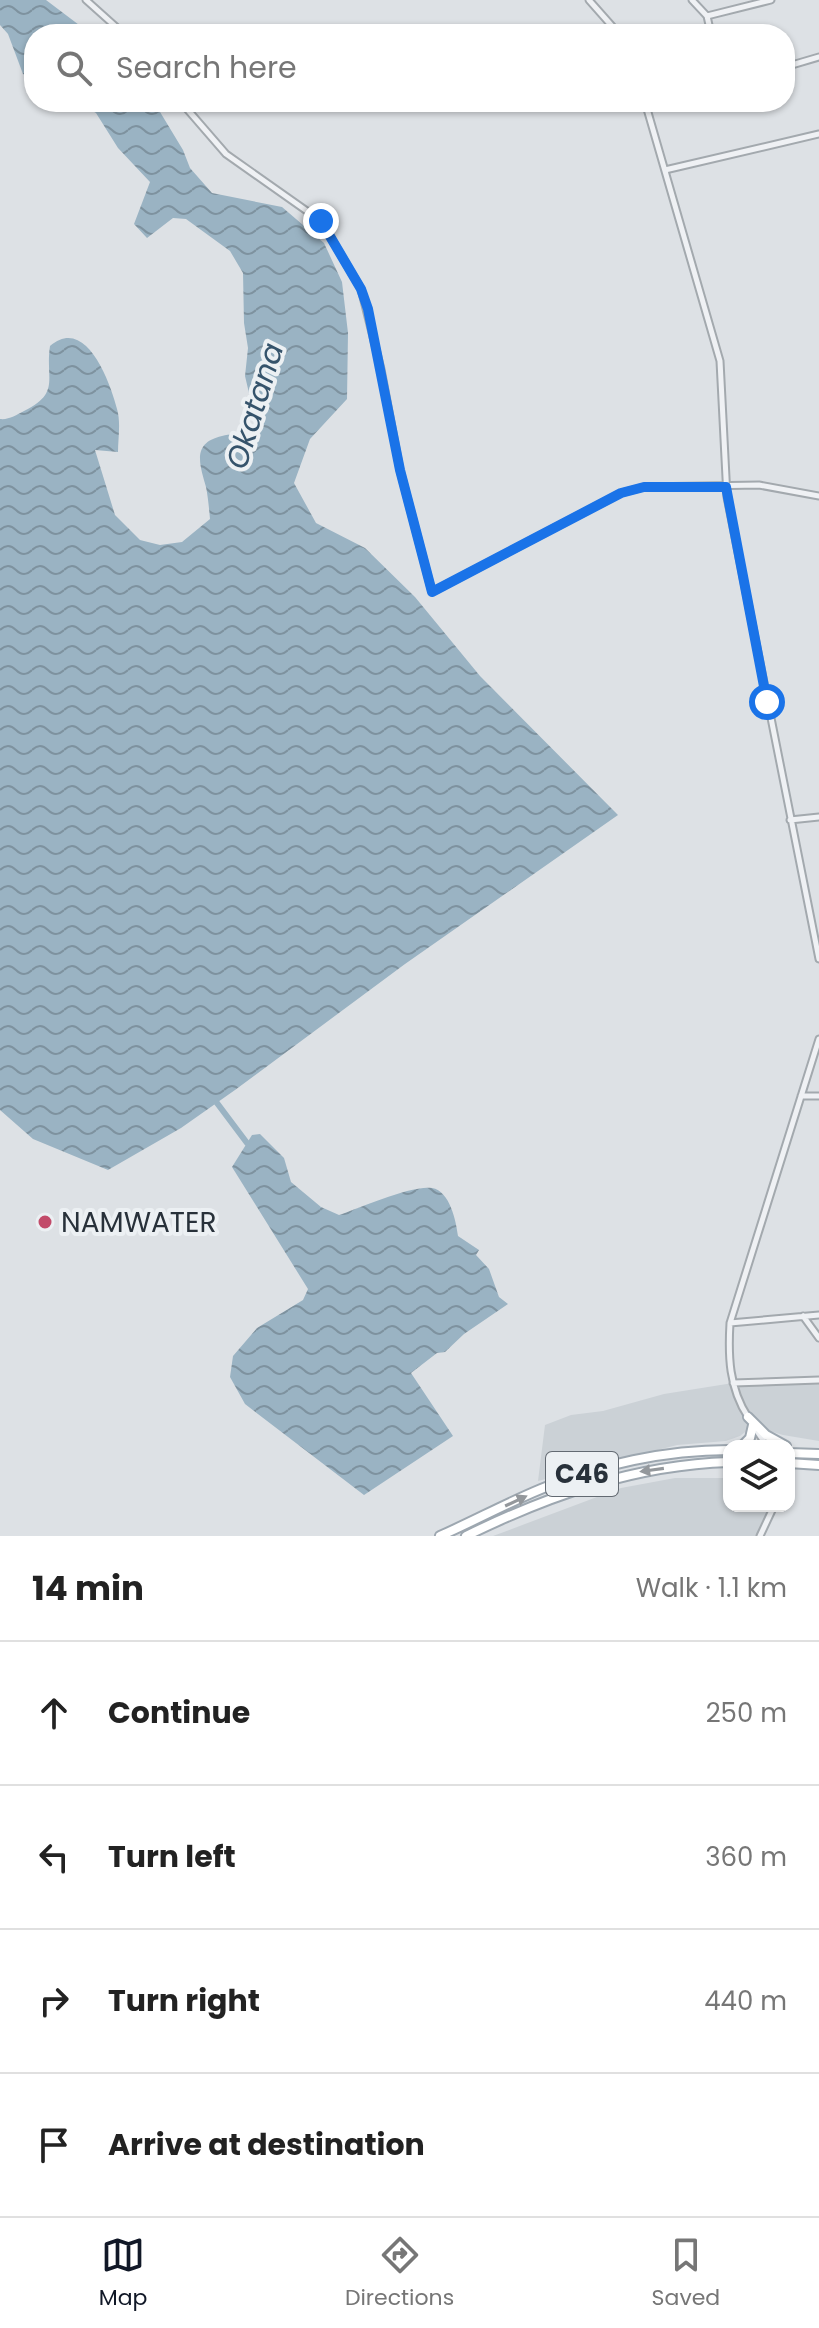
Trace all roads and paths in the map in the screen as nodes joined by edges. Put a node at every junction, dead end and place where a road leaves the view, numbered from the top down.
1 (86, 0) edge
2 (589, 0) edge
3 (692, 0) edge
4 (771, 0) edge
5 (707, 16) junction
6 (113, 24) edge
7 (610, 24) edge
8 (709, 24) edge
9 (819, 57) edge
10 (795, 64) edge
11 (190, 112) edge
12 (648, 112) edge
13 (819, 134) edge
14 (665, 170) junction
15 (726, 487) junction
16 (819, 496) edge
17 (819, 817) edge
18 (790, 820) junction
19 (819, 957) edge
20 (819, 1039) edge
21 (801, 1096) junction
22 (819, 1096) edge
23 (819, 1315) edge
24 (803, 1316) junction
25 (730, 1323) junction
26 (819, 1338) edge
27 (819, 1380) edge
28 (733, 1383) junction
29 (750, 1421) junction
30 (748, 1440) edge
31 (763, 1440) edge
32 (774, 1440) edge
33 (723, 1450) edge
34 (795, 1451) edge
35 (819, 1454) edge
36 (723, 1462) edge
37 (795, 1464) edge
38 (616, 1465) junction
39 (819, 1465) edge
40 (619, 1476) junction
41 (771, 1512) edge
42 (475, 1533) edge
43 (444, 1535) edge
44 (466, 1536) edge
45 (760, 1536) edge

1 - 6 street
2 - 7 street
3 - 5 street
4 - 5 street
5 - 8 street
9 - 10 street
11 - 15 street
12 - 14 street
13 - 14 street
14 - 15 street
15 - 16 street
15 - 18 street
17 - 18 street
18 - 19 street
20 - 21 street
21 - 22 street
21 - 25 street
23 - 24 street
24 - 25 street
24 - 26 street
25 - 28 street
27 - 28 street
28 - 29 street
29 - 30 main road
29 - 31 street
29 - 32 main road
33 - 38 main road, C46
34 - 35 main road
36 -> 40 main road, C46
37 - 39 main road
38 - 40 main road
43 -> 38 main road, C46
40 - 42 main road, C46
41 - 45 street
42 - 44 main road, C46

